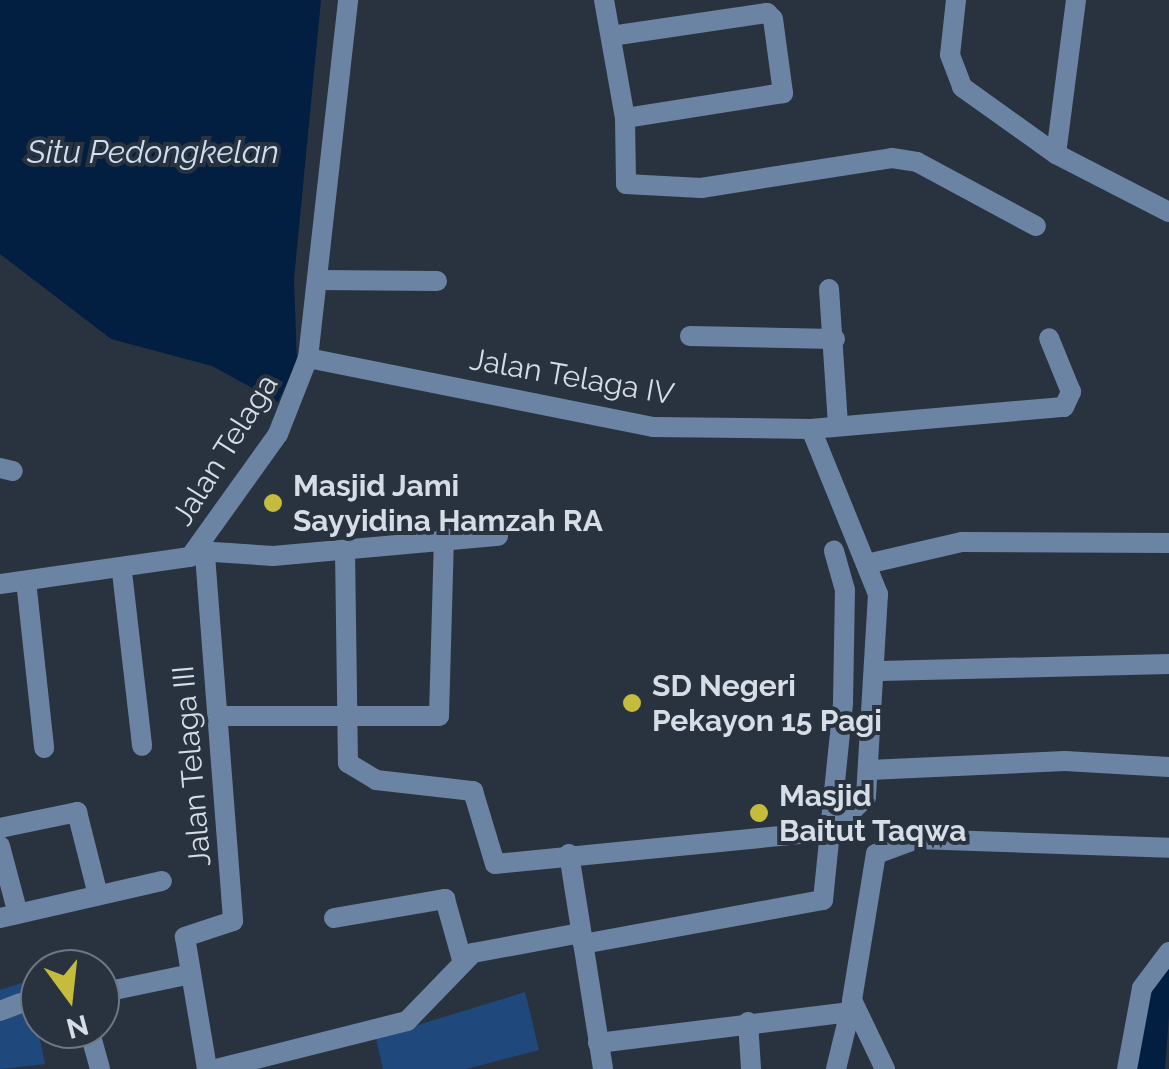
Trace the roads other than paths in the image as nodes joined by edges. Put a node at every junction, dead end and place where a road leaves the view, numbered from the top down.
1 (348, 0) edge
2 (604, 0) edge
3 (956, 0) edge
4 (1076, 0) edge
5 (610, 36) junction
6 (626, 118) junction
7 (1056, 154) junction
8 (1169, 212) edge
9 (1036, 226) dead end
10 (318, 280) junction
11 (438, 281) dead end
12 (830, 289) dead end
13 (690, 336) dead end
14 (1049, 338) dead end
15 (835, 339) junction
16 (308, 358) junction
17 (838, 424) junction
18 (811, 429) junction
19 (498, 536) dead end
20 (444, 537) junction
21 (1169, 543) edge
22 (345, 550) junction
23 (834, 550) dead end
24 (202, 553) junction
25 (871, 563) junction
26 (122, 572) junction
27 (26, 580) junction
28 (0, 584) edge
29 (1169, 664) edge
30 (880, 672) junction
31 (344, 712) junction
32 (219, 716) junction
33 (142, 746) dead end
34 (44, 748) dead end
35 (1169, 767) edge
36 (869, 770) junction
37 (846, 819) junction
38 (0, 828) edge
39 (0, 846) edge
40 (1169, 848) edge
41 (568, 854) junction
42 (162, 881) dead end
43 (98, 895) junction
44 (9, 916) edge
45 (334, 918) dead end
46 (582, 939) junction
47 (1169, 952) edge
48 (462, 960) junction
49 (191, 974) junction
50 (120, 989) edge
51 (851, 1006) junction
52 (748, 1022) junction
53 (598, 1044) junction
54 (266, 1063) edge
55 (207, 1069) edge
56 (216, 1069) edge
57 (602, 1069) edge
58 (751, 1069) edge
59 (836, 1069) edge
60 (885, 1069) edge
61 (1126, 1069) edge

1 - 10 street, Jalan Telaga
2 - 5 street
3 - 7 street
4 - 7 street
5 - 6 street
5 - 6 street
6 - 9 street
7 - 8 street
10 - 11 street
10 - 16 street, Jalan Telaga
12 - 15 street
13 - 15 street
14 - 17 street, Jalan Telaga IV
15 - 17 street
16 - 18 street, Jalan Telaga IV
16 - 24 street, Jalan Telaga
17 - 18 street, Jalan Telaga IV
18 - 25 street
19 - 20 street
20 - 22 street
20 - 31 street
21 - 25 street
22 - 24 street
22 - 31 street
23 - 37 street
24 - 26 street, Jalan Telaga
24 - 32 street, Jalan Telaga III
25 - 30 street
26 - 27 street, Jalan Telaga
26 - 33 street
27 - 28 street, Jalan Telaga
27 - 34 street
29 - 30 street
30 - 36 street
31 - 32 street
31 - 41 street
32 - 49 street, Jalan Telaga III
35 - 36 street
36 - 37 street
37 - 41 street
37 - 46 street
38 - 43 street
39 - 44 street
40 - 51 street
41 - 46 street
42 - 43 street
43 - 44 street
45 - 48 street
46 - 48 street
46 - 53 street
47 - 61 street
48 - 54 street
49 - 50 street
49 - 55 street
51 - 52 street
51 - 59 street
51 - 60 street
52 - 53 street
52 - 58 street
53 - 57 street
54 - 56 street

